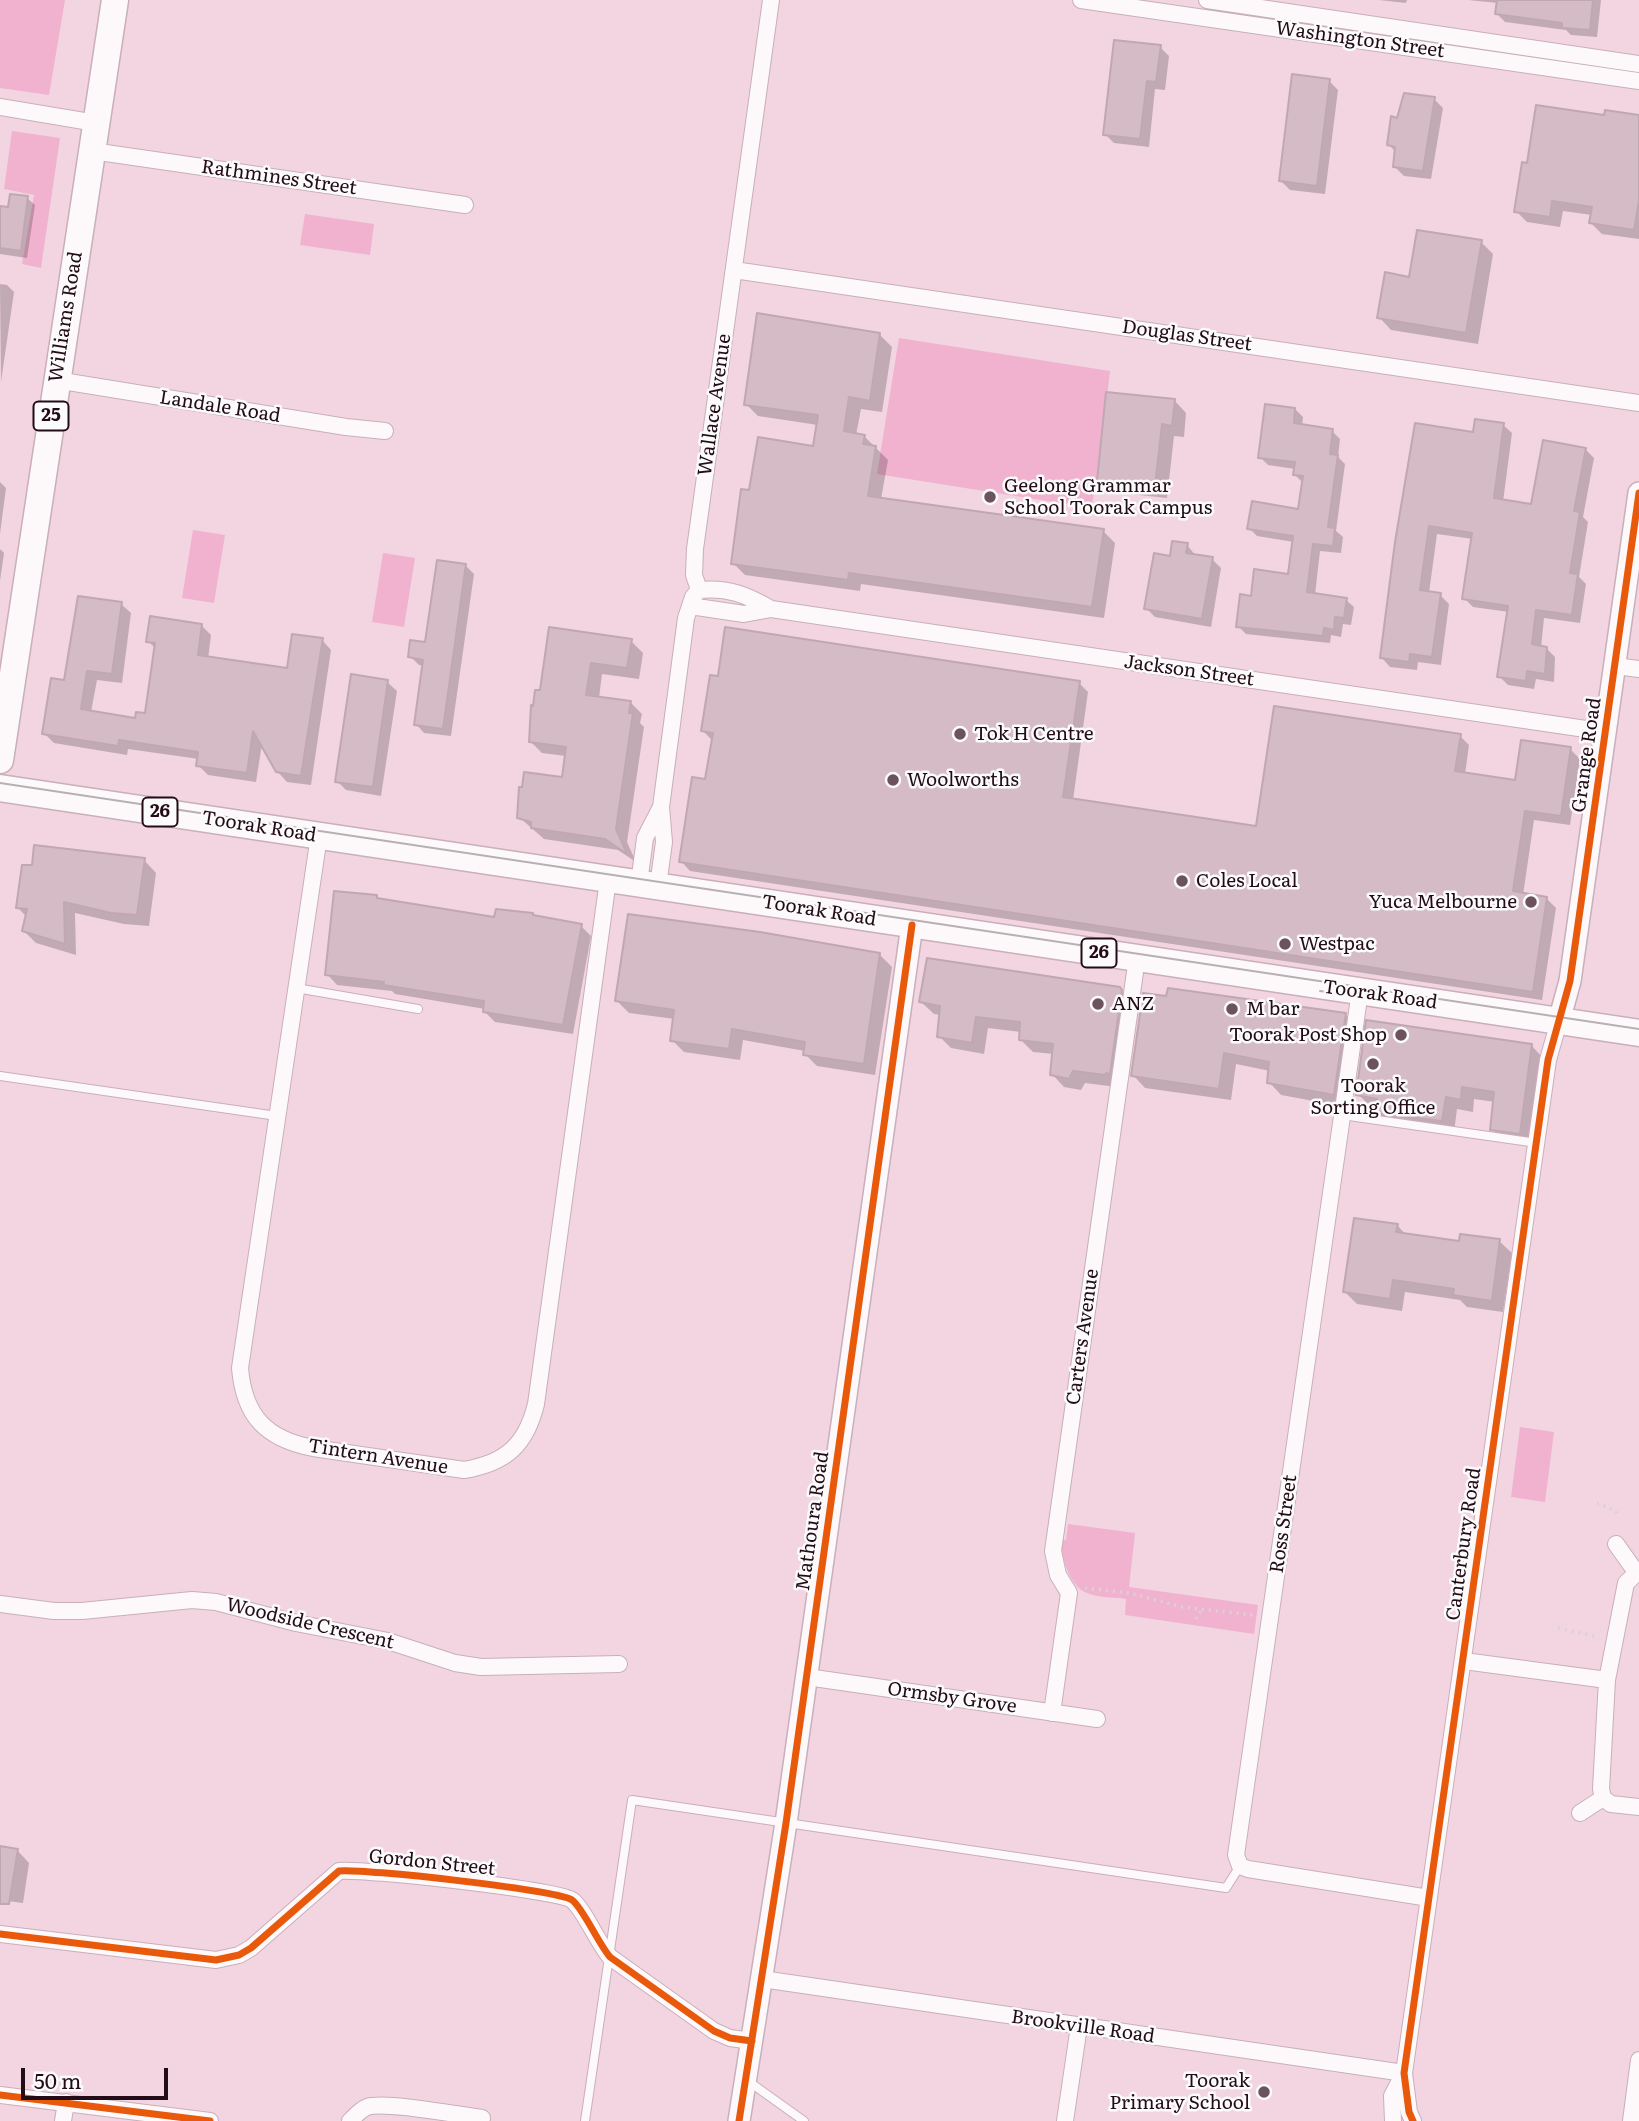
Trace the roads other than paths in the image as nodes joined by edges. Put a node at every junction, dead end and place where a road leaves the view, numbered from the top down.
1 (115, 0) edge
2 (771, 0) edge
3 (1081, 0) edge
4 (1207, 0) edge
5 (1639, 64) edge
6 (1639, 81) edge
7 (0, 107) edge
8 (96, 123) junction
9 (92, 151) junction
10 (465, 205) dead end
11 (734, 270) junction
12 (56, 380) junction
13 (1639, 403) edge
14 (385, 431) dead end
15 (1639, 493) edge
16 (699, 590) junction
17 (690, 606) junction
18 (771, 609) junction
19 (1616, 666) junction
20 (1639, 669) edge
21 (1606, 732) junction
22 (0, 760) edge
23 (0, 788) edge
24 (319, 836) junction
25 (608, 880) junction
26 (648, 885) junction
27 (912, 925) junction
28 (1136, 958) junction
29 (296, 988) junction
30 (1360, 991) junction
31 (418, 1009) dead end
32 (1559, 1021) junction
33 (1639, 1033) edge
34 (0, 1076) edge
35 (1342, 1115) junction
36 (277, 1116) junction
37 (1537, 1143) junction
38 (1616, 1544) dead end
39 (1638, 1571) edge
40 (0, 1604) edge
41 (1464, 1661) junction
42 (619, 1664) dead end
43 (807, 1677) junction
44 (1607, 1679) junction
45 (1052, 1713) junction
46 (1097, 1719) dead end
47 (1603, 1798) junction
48 (1639, 1807) edge
49 (1580, 1813) dead end
50 (786, 1823) junction
51 (1240, 1866) junction
52 (1429, 1898) junction
53 (0, 1934) edge
54 (610, 1957) junction
55 (762, 1979) junction
56 (1079, 2026) junction
57 (752, 2041) junction
58 (1639, 2060) edge
59 (1404, 2073) junction
60 (746, 2080) junction
61 (0, 2095) edge
62 (66, 2102) junction
63 (482, 2118) dead end
64 (63, 2121) edge
65 (210, 2121) edge
66 (350, 2121) edge
67 (585, 2121) edge
68 (739, 2121) edge
69 (804, 2121) edge
70 (1065, 2121) edge
71 (1393, 2121) edge
72 (1413, 2121) edge
73 (1631, 2121) edge

1 - 8 main road, Williams Road / 25
2 - 11 street, Wallace Avenue
3 - 6 street, Washington Street
4 - 5 street, Washington Street
7 - 8 street
8 - 9 main road, Williams Road / 25
9 - 10 street, Rathmines Street
9 - 12 main road, Williams Road / 25
11 - 13 street, Douglas Street
11 - 16 street, Wallace Avenue
12 - 14 street, Landale Road
12 - 22 main road, Williams Road / 25
15 - 19 street, Grange Road
16 - 17 street
16 - 18 street, Jackson Street
17 - 18 street, Jackson Street
17 - 26 street
18 - 21 street, Jackson Street
19 - 20 street
19 - 21 street, Grange Road
21 - 32 street, Grange Road
23 - 24 main road, Toorak Road / 26
24 - 25 main road, Toorak Road / 26
24 - 29 street, Tintern Avenue
25 - 26 main road, Toorak Road / 26
25 - 36 street, Tintern Avenue
26 - 27 main road, Toorak Road / 26
27 - 28 main road, Toorak Road / 26
27 - 43 street, Mathoura Road
28 - 30 main road, Toorak Road / 26
28 - 45 street, Carters Avenue
29 - 31 lane
29 - 36 street, Tintern Avenue
30 - 32 main road, Toorak Road / 26
30 - 35 street, Ross Street
32 - 33 main road, Toorak Road / 26
32 - 37 street, Canterbury Road
34 - 36 lane
35 - 37 lane
35 - 51 street, Ross Street
37 - 41 street, Canterbury Road
38 - 39 street
39 - 44 street
40 - 42 street, Woodside Crescent
41 - 44 street
41 - 52 street, Canterbury Road
43 - 45 street, Ormsby Grove
43 - 50 street, Mathoura Road
44 - 47 street
45 - 46 street, Ormsby Grove
47 - 48 street
47 - 49 street
50 - 51 lane
50 - 54 lane
50 - 55 street, Mathoura Road
51 - 52 street
52 - 59 street, Canterbury Road
53 - 54 street, Gordon Street
54 - 57 street, Gordon Street
54 - 67 lane
55 - 56 street, Brookville Road
55 - 57 street, Mathoura Road
56 - 59 street, Brookville Road
56 - 70 street
57 - 60 street, Mathoura Road
58 - 73 street
59 - 71 street
59 - 72 street
60 - 68 street, Mathoura Road
60 - 69 lane
61 - 62 street
62 - 64 street
62 - 65 street
63 - 66 street

